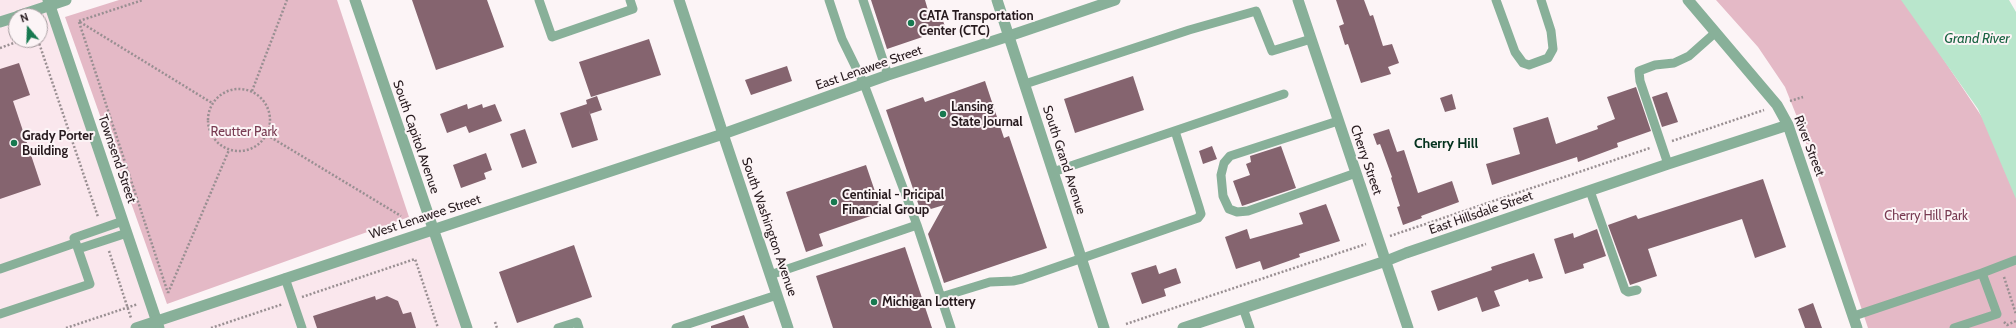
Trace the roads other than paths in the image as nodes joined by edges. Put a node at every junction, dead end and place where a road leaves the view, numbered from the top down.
1 (66, 0) edge
2 (355, 0) edge
3 (539, 0) edge
4 (630, 0) edge
5 (679, 0) edge
6 (829, 0) edge
7 (863, 0) edge
8 (997, 0) edge
9 (1115, 0) edge
10 (1298, 0) edge
11 (1496, 0) edge
12 (1541, 0) edge
13 (1688, 0) edge
14 (49, 3) edge
15 (37, 8) edge
16 (1716, 32) junction
17 (1009, 36) junction
18 (1310, 39) junction
19 (888, 75) junction
20 (864, 84) junction
21 (1025, 84) junction
22 (1284, 94) dead end
23 (1338, 121) junction
24 (1788, 125) junction
25 (1175, 131) junction
26 (723, 134) junction
27 (1668, 164) junction
28 (1053, 172) junction
29 (1356, 173) junction
30 (1590, 191) junction
31 (123, 221) junction
32 (917, 225) junction
33 (432, 229) junction
34 (127, 233) junction
35 (76, 246) junction
36 (1082, 259) junction
37 (2016, 260) edge
38 (1386, 261) junction
39 (0, 269) edge
40 (1982, 273) junction
41 (770, 275) junction
42 (285, 278) junction
43 (1637, 290) dead end
44 (777, 295) junction
45 (941, 298) junction
46 (1243, 308) junction
47 (0, 314) edge
48 (1854, 316) junction
49 (158, 324) edge
50 (134, 325) edge
51 (578, 325) edge
52 (1201, 325) edge
53 (302, 328) edge
54 (467, 328) edge
55 (558, 328) edge
56 (676, 328) edge
57 (788, 328) edge
58 (951, 328) edge
59 (1104, 328) edge
60 (1183, 328) edge
61 (1250, 328) edge
62 (1408, 328) edge
63 (1857, 328) edge
64 (1954, 328) edge

1 - 14 street
2 - 33 street, South Capitol Avenue
3 - 4 lane
5 - 26 street, South Washington Avenue
6 - 20 lane
7 - 19 lane
8 - 17 street, South Grand Avenue
9 - 17 street, East Lenawee Street
10 - 18 street, Cherry Street
11 - 12 lane
13 - 16 street, River Street
14 - 15 street
14 - 31 street, Townsend Street
16 - 24 street, River Street
16 - 27 lane
17 - 19 street, East Lenawee Street
17 - 21 street, South Grand Avenue
18 - 21 lane
18 - 23 street, Cherry Street
19 - 20 street, East Lenawee Street
20 - 26 street, East Lenawee Street
20 - 32 lane
21 - 28 street, South Grand Avenue
22 - 25 lane
23 - 29 street, Cherry Street
23 - 29 lane
24 - 27 street, East Hillsdale Street
24 - 48 street, River Street
25 - 28 lane
25 - 36 lane
26 - 33 street, West Lenawee Street
26 - 41 street, South Washington Avenue
27 - 30 street, East Hillsdale Street
28 - 36 street, South Grand Avenue
29 - 38 street, Cherry Street
30 - 38 street, East Hillsdale Street
30 - 43 lane
31 - 34 street, Townsend Street
31 - 35 lane
32 - 41 lane
32 - 45 lane
33 - 42 street, West Lenawee Street
33 - 54 street, South Capitol Avenue
34 - 35 lane
34 - 49 street, Townsend Street
35 - 39 lane
35 - 47 lane
36 - 45 lane
36 - 59 street, South Grand Avenue
37 - 40 lane
38 - 46 street, East Hillsdale Street
38 - 62 street, Cherry Street
40 - 48 lane
40 - 64 lane
41 - 44 street, South Washington Avenue
42 - 49 street, West Lenawee Street
42 - 53 lane
44 - 56 lane
44 - 57 street, South Washington Avenue
45 - 58 lane
46 - 52 street, East Hillsdale Street
46 - 61 lane
48 - 63 street, River Street
49 - 50 street, West Lenawee Street
51 - 55 lane
52 - 60 street, East Hillsdale Street

